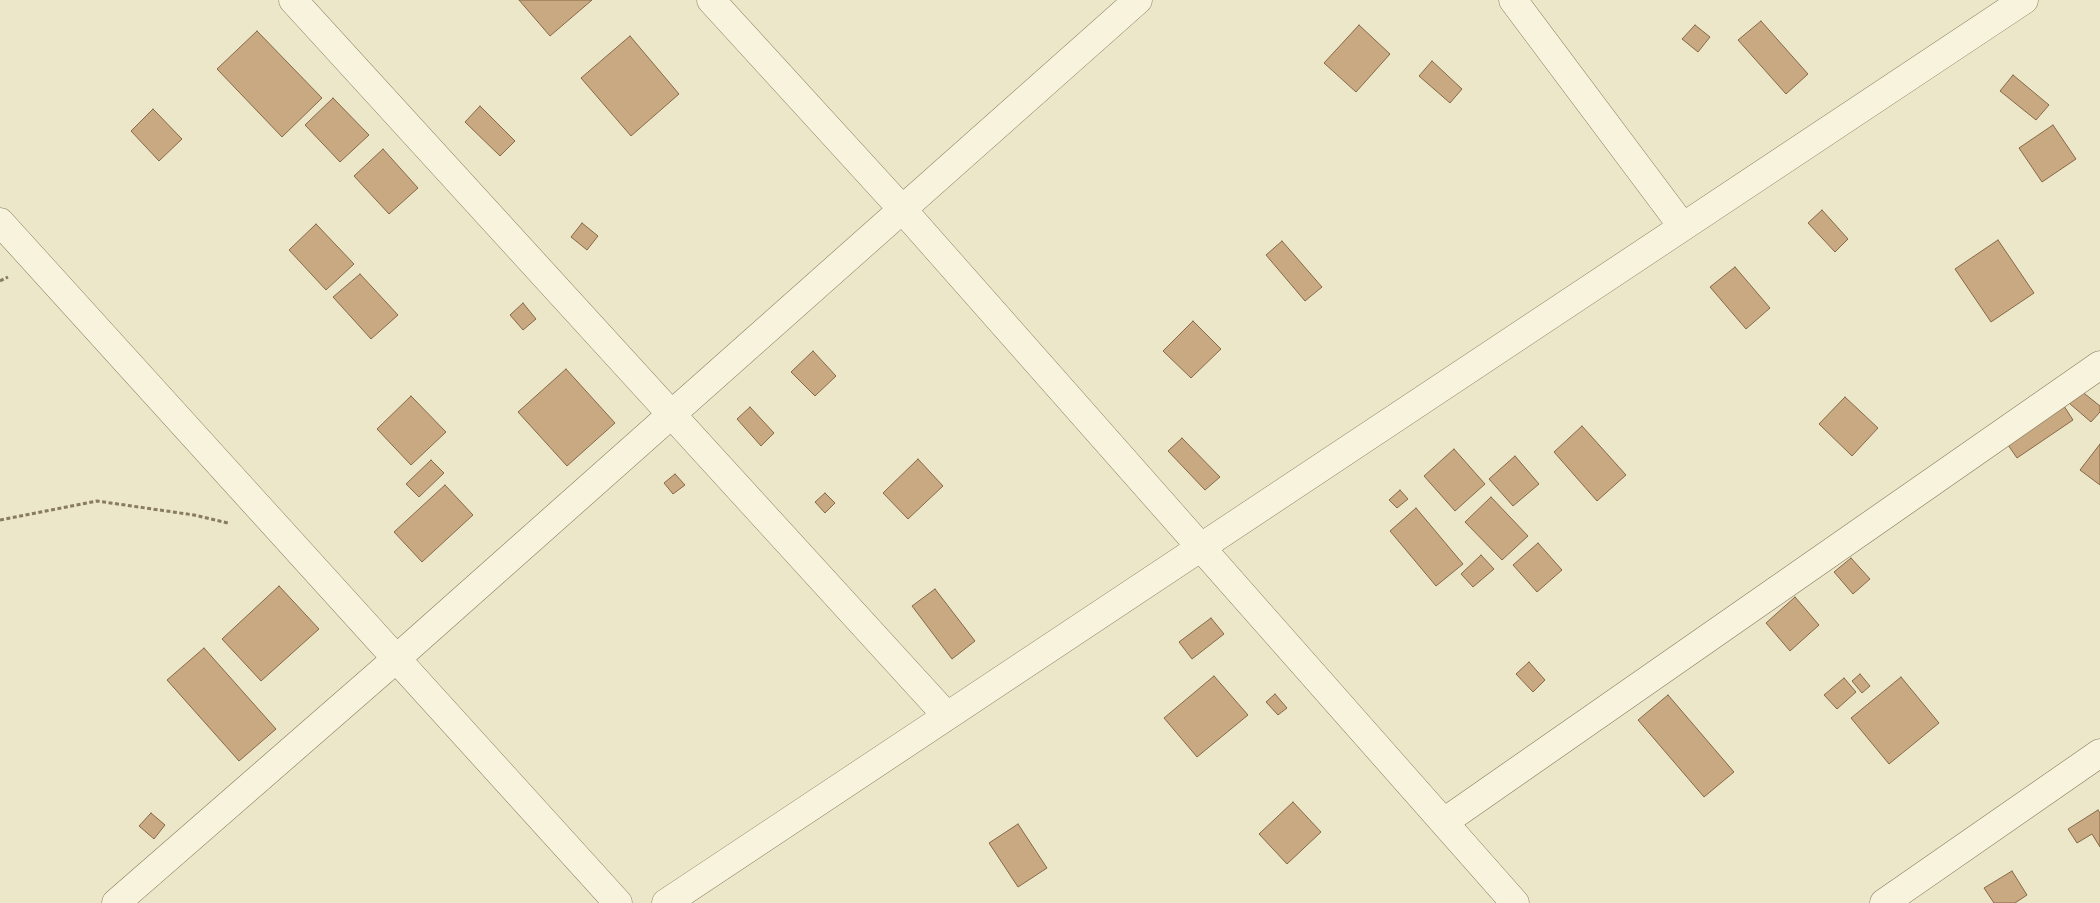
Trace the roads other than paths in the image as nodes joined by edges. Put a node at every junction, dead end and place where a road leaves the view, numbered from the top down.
1 (293, 0) edge
2 (711, 0) edge
3 (1138, 0) edge
4 (1513, 0) edge
5 (2024, 0) edge
6 (902, 209) junction
7 (0, 222) edge
8 (1683, 227) junction
9 (2100, 365) edge
10 (671, 414) junction
11 (1201, 548) junction
12 (396, 659) junction
13 (947, 716) junction
14 (2100, 753) edge
15 (1444, 822) junction
16 (116, 903) edge
17 (618, 903) edge
18 (666, 903) edge
19 (1515, 903) edge
20 (1884, 903) edge

1 - 10 street
2 - 6 street
3 - 6 street
4 - 8 street
5 - 8 street
6 - 10 street
6 - 11 street
7 - 12 street
8 - 11 street
9 - 15 street
10 - 12 street
10 - 13 street
11 - 13 street
11 - 15 street
12 - 16 street
12 - 17 street
13 - 18 street
14 - 20 street
15 - 19 street

